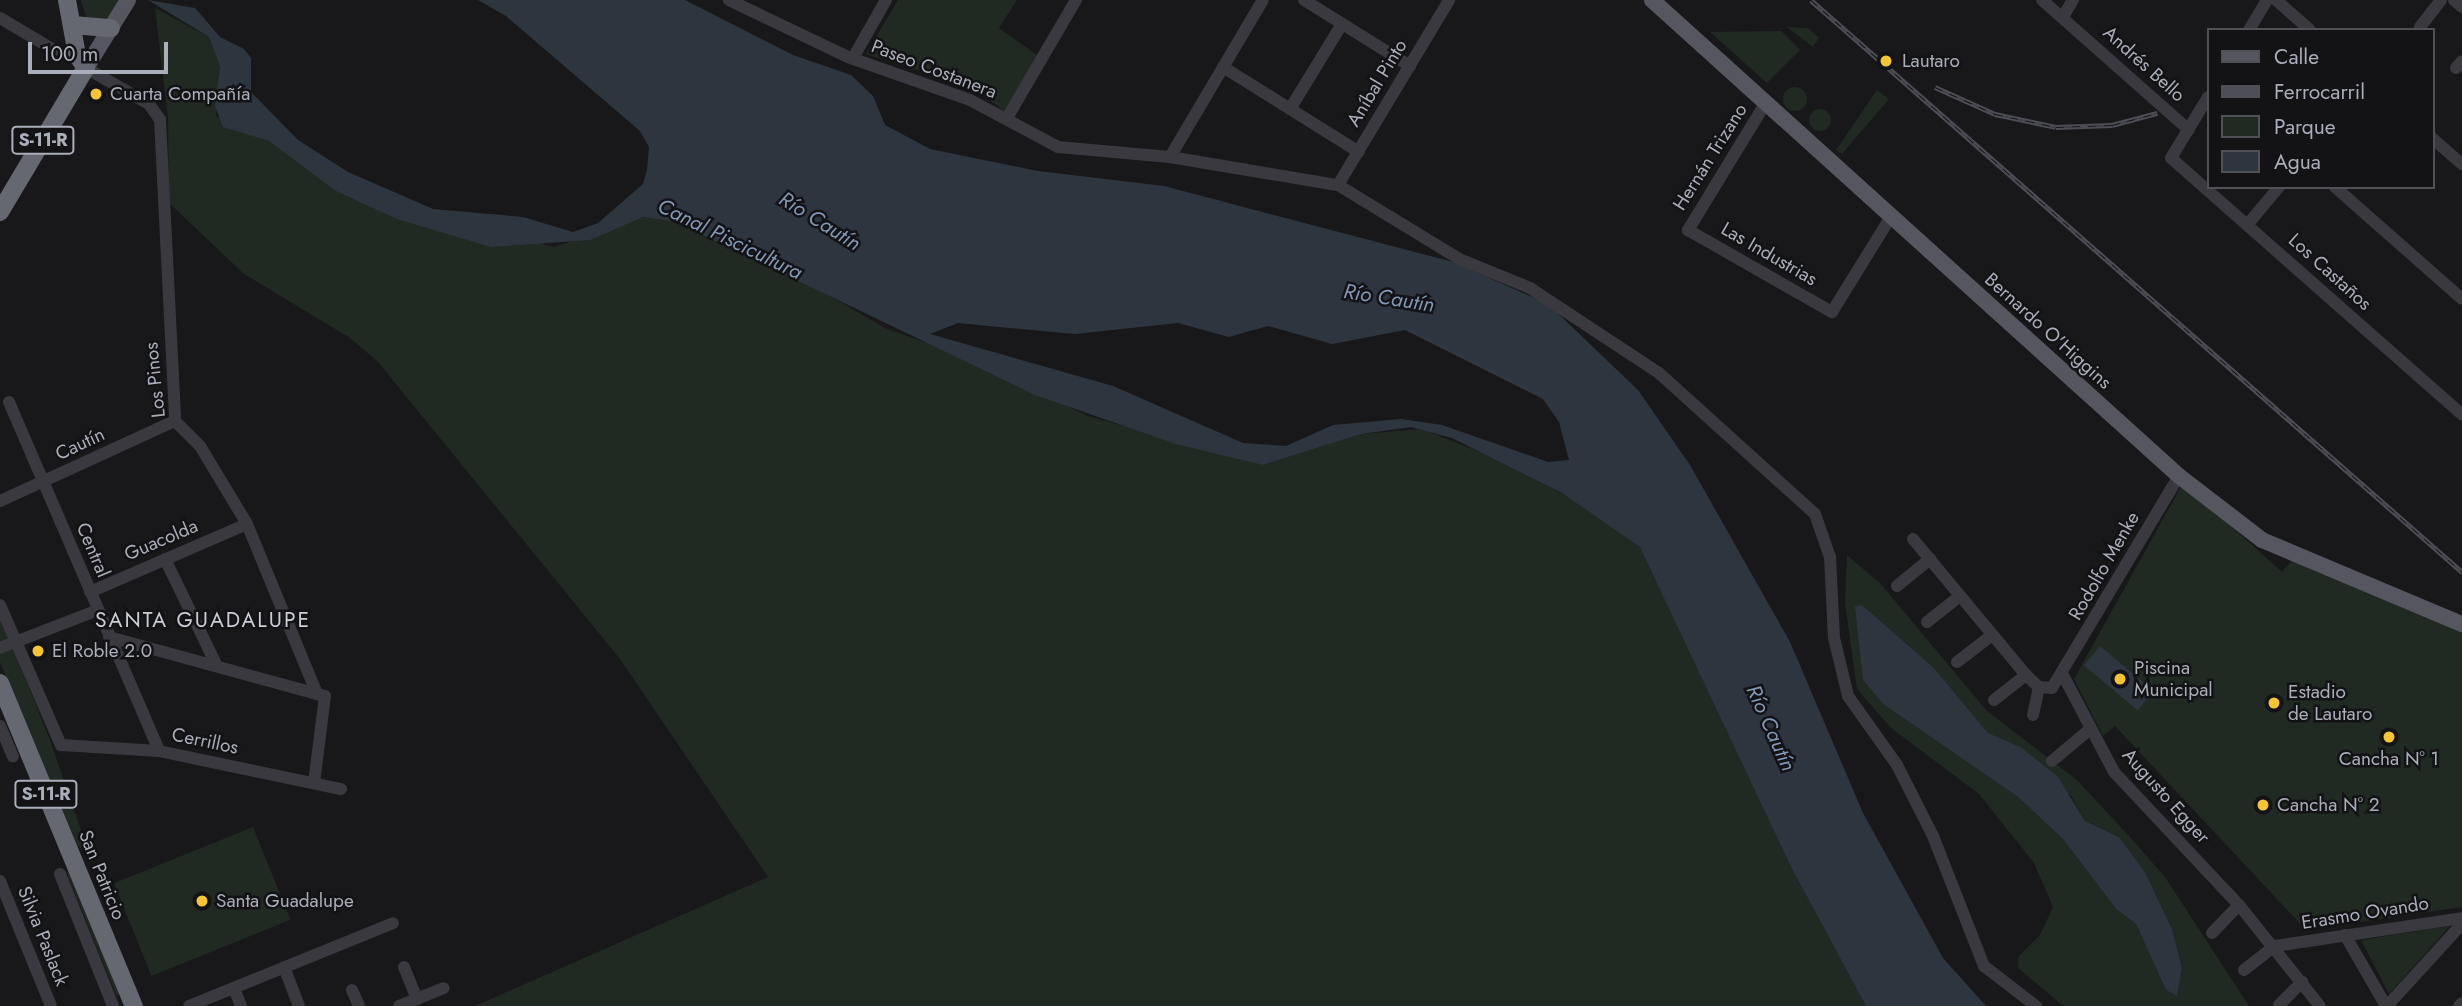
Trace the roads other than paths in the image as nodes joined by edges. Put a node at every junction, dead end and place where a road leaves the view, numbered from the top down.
1 (67, 0) edge
2 (729, 0) edge
3 (886, 0) edge
4 (1076, 0) edge
5 (1263, 0) edge
6 (1304, 0) edge
7 (1433, 0) edge
8 (1652, 0) edge
9 (2042, 0) edge
10 (2073, 0) edge
11 (2267, 0) edge
12 (2276, 0) edge
13 (2441, 0) edge
14 (2455, 0) edge
15 (126, 4) edge
16 (1447, 4) edge
17 (2462, 7) edge
18 (0, 18) edge
19 (2063, 18) junction
20 (1342, 24) junction
21 (73, 25) junction
22 (2420, 27) dead end
23 (111, 28) junction
24 (2250, 28) edge
25 (2308, 28) edge
26 (54, 50) dead end
27 (853, 58) junction
28 (1410, 66) junction
29 (1223, 67) junction
30 (86, 68) junction
31 (2206, 100) edge
32 (1765, 104) junction
33 (1290, 109) junction
34 (1007, 118) junction
35 (2189, 130) junction
36 (2434, 140) edge
37 (1359, 152) junction
38 (1170, 157) junction
39 (2462, 164) edge
40 (1338, 185) junction
41 (2206, 189) edge
42 (2206, 189) edge
43 (2277, 189) edge
44 (2337, 189) edge
45 (0, 212) edge
46 (1890, 218) junction
47 (2247, 225) junction
48 (1688, 230) joint
49 (2462, 299) edge
50 (9, 402) dead end
51 (2462, 415) edge
52 (175, 421) junction
53 (2179, 476) junction
54 (43, 482) junction
55 (0, 501) edge
56 (247, 524) junction
57 (1913, 539) dead end
58 (165, 559) junction
59 (1930, 559) junction
60 (1897, 586) dead end
61 (90, 592) junction
62 (1960, 596) junction
63 (0, 605) edge
64 (98, 610) junction
65 (1927, 622) dead end
66 (2462, 624) edge
67 (1992, 635) junction
68 (110, 637) junction
69 (15, 642) junction
70 (0, 648) edge
71 (1957, 662) dead end
72 (217, 666) junction
73 (2026, 675) junction
74 (2064, 677) junction
75 (0, 683) edge
76 (2039, 687) junction
77 (321, 695) junction
78 (1994, 701) dead end
79 (2033, 715) dead end
80 (0, 726) edge
81 (2089, 730) junction
82 (159, 751) junction
83 (13, 756) dead end
84 (2052, 761) dead end
85 (314, 783) junction
86 (341, 789) dead end
87 (60, 874) dead end
88 (0, 881) edge
89 (2239, 905) junction
90 (2462, 918) edge
91 (393, 923) dead end
92 (2462, 924) edge
93 (2212, 933) dead end
94 (2345, 935) junction
95 (2275, 946) junction
96 (284, 967) junction
97 (404, 967) dead end
98 (2244, 970) dead end
99 (2302, 982) junction
100 (233, 988) junction
101 (444, 988) dead end
102 (352, 990) dead end
103 (417, 999) junction
104 (124, 1004) edge
105 (2279, 1005) edge
106 (51, 1006) edge
107 (189, 1006) edge
108 (241, 1006) edge
109 (299, 1006) edge
110 (359, 1006) edge
111 (399, 1006) edge
112 (2036, 1006) edge
113 (2320, 1006) edge
114 (2387, 1006) edge

1 - 21 highway
2 - 27 street, Paseo Costanera
3 - 27 street
4 - 34 street
5 - 29 street
6 - 20 street
7 - 16 street
8 - 32 main road, Bernardo O'Higgins
9 - 19 street, Andrés Bello
10 - 19 street
11 - 24 street
12 - 25 street
13 - 22 street
14 - 17 street
15 - 23 main road, S-11-R
16 - 28 street, Aníbal Pinto
18 - 26 street
19 - 35 street, Andrés Bello
20 - 28 street
20 - 33 street
21 - 23 highway
21 - 30 highway
23 - 30 main road, S-11-R
27 - 34 street, Paseo Costanera
28 - 37 street, Aníbal Pinto
29 - 33 street
29 - 38 street
30 - 45 highway, S-11-R
30 - 52 street, Los Pinos
31 - 35 street
32 - 46 main road, Bernardo O'Higgins
32 - 48 street, Hernán Trizano
33 - 37 street
34 - 38 street, Paseo Costanera
35 - 41 street, Los Castaños
36 - 39 street
37 - 40 street, Aníbal Pinto
38 - 40 street, Paseo Costanera
40 - 112 street
42 - 47 street, Los Castaños
43 - 47 street
44 - 49 street
46 - 48 street, Las Industrias
46 - 53 main road, Bernardo O'Higgins
47 - 51 street, Los Castaños
50 - 54 street, Central
52 - 54 street, Cautín
52 - 56 street, Los Pinos
53 - 66 main road, Bernardo O'Higgins
53 - 74 street, Rodolfo Menke
54 - 55 street, Cautín
54 - 61 street, Central
56 - 58 street, Guacolda
56 - 77 street, Los Pinos
57 - 59 street
58 - 61 street, Guacolda
58 - 72 street
59 - 60 street
59 - 62 street
61 - 64 street, Central
62 - 65 street
62 - 67 street
63 - 69 street
64 - 68 street, Central
64 - 69 street
67 - 71 street
67 - 73 street
68 - 72 street
68 - 82 street, Central
69 - 70 street
69 - 82 street, Cerrillos
72 - 77 street
73 - 76 street
73 - 78 street
74 - 76 street
74 - 81 street, Augusto Egger
75 - 104 highway, San Patricio / S-11-R
76 - 79 street
77 - 85 street
80 - 83 street
81 - 84 street
81 - 89 street, Augusto Egger
82 - 85 street, Cerrillos
85 - 86 street, Cerrillos
87 - 104 street
88 - 106 street, Silvia Paslack
89 - 93 street
89 - 95 street, Augusto Egger
90 - 94 street, Erasmo Ovando
91 - 96 street
92 - 114 street
94 - 95 street, Erasmo Ovando
94 - 114 street
95 - 98 street
95 - 99 street, Augusto Egger
96 - 100 street
96 - 109 street
97 - 103 street
99 - 105 street
99 - 113 street, Augusto Egger
100 - 107 street
100 - 108 street
101 - 103 street
102 - 110 street
103 - 111 street

